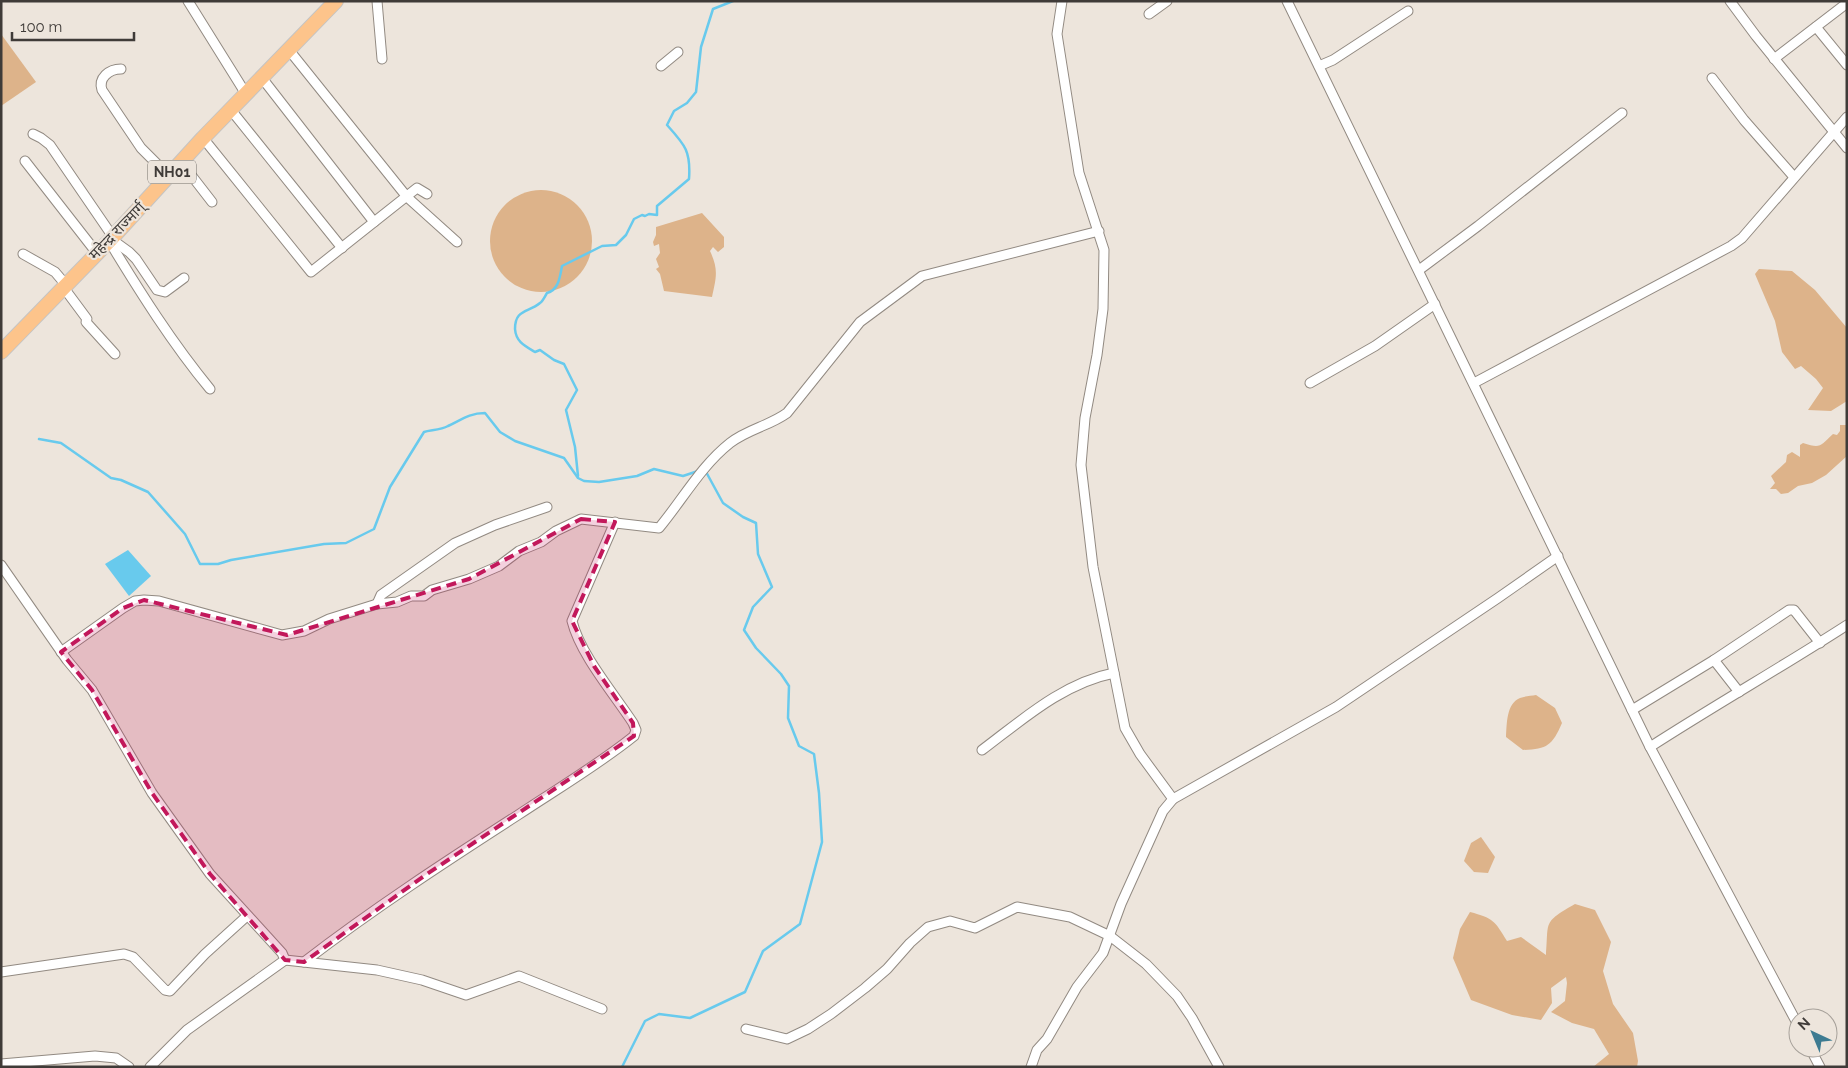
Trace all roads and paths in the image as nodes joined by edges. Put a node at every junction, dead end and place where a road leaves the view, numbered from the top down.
1 (188, 1) edge
2 (336, 1) edge
3 (377, 1) edge
4 (1062, 1) edge
5 (1167, 1) edge
6 (1287, 1) edge
7 (1730, 1) edge
8 (1847, 3) edge
9 (1408, 11) dead end
10 (1149, 14) dead end
11 (1816, 27) junction
12 (289, 50) junction
13 (678, 52) dead end
14 (382, 59) dead end
15 (1774, 59) junction
16 (1847, 65) edge
17 (661, 66) dead end
18 (1319, 66) junction
19 (121, 69) dead end
20 (262, 78) junction
21 (1712, 78) dead end
22 (246, 94) junction
23 (231, 110) junction
24 (1622, 113) dead end
25 (1847, 118) edge
26 (1834, 132) junction
27 (33, 134) dead end
28 (203, 138) junction
29 (1847, 148) edge
30 (25, 161) dead end
31 (181, 162) junction
32 (169, 176) junction
33 (1794, 177) junction
34 (427, 194) dead end
35 (407, 197) junction
36 (212, 202) dead end
37 (374, 222) junction
38 (1098, 231) junction
39 (111, 239) junction
40 (457, 242) dead end
41 (342, 248) junction
42 (96, 252) junction
43 (23, 254) dead end
44 (1419, 270) junction
45 (184, 278) dead end
46 (65, 287) junction
47 (1436, 304) junction
48 (5, 348) edge
49 (115, 354) dead end
50 (1310, 383) dead end
51 (1474, 383) junction
52 (210, 389) dead end
53 (547, 507) dead end
54 (615, 522) junction
55 (1558, 556) junction
56 (1, 565) edge
57 (377, 604) junction
58 (1847, 624) edge
59 (1820, 643) junction
60 (61, 652) junction
61 (1714, 660) junction
62 (1114, 673) junction
63 (1739, 692) junction
64 (1632, 710) junction
65 (1650, 747) junction
66 (982, 750) dead end
67 (1173, 799) junction
68 (247, 916) junction
69 (1110, 936) junction
70 (285, 960) junction
71 (304, 962) junction
72 (1, 972) edge
73 (1789, 1008) edge
74 (602, 1009) dead end
75 (746, 1029) dead end
76 (1, 1064) edge
77 (128, 1067) edge
78 (150, 1067) edge
79 (1030, 1067) edge
80 (1219, 1067) edge

1 - 22 street
2 - 12 highway, महेन्द्र राज्मार्ग् / NH01
3 - 14 street
4 - 38 street
5 - 10 street
6 - 18 street
7 - 15 street
8 - 11 street
9 - 18 street
11 - 15 street
11 - 16 street
12 - 20 highway, महेन्द्र राज्मार्ग् / NH01
12 - 35 street
13 - 17 street
15 - 26 street
18 - 44 street
19 - 32 street
20 - 22 highway, महेन्द्र राज्मार्ग् / NH01
20 - 37 street
21 - 33 street
22 - 23 highway, महेन्द्र राज्मार्ग् / NH01
23 - 28 highway, महेन्द्र राज्मार्ग् / NH01
23 - 41 street
24 - 44 street
25 - 26 street
26 - 29 street
26 - 33 street
27 - 39 street
28 - 31 highway, महेन्द्र राज्मार्ग् / NH01
28 - 41 street
30 - 42 street
31 - 32 highway, महेन्द्र राज्मार्ग् / NH01
31 - 36 street
32 - 39 highway, महेन्द्र राज्मार्ग् / NH01
33 - 51 street
34 - 35 street
35 - 37 street
35 - 40 street
37 - 41 street
38 - 54 street
38 - 62 street
39 - 42 highway, महेन्द्र राज्मार्ग् / NH01
39 - 45 street
39 - 52 street
42 - 46 highway, महेन्द्र राज्मार्ग् / NH01
43 - 46 street
44 - 47 street
46 - 48 highway, महेन्द्र राज्मार्ग् / NH01
46 - 49 street
47 - 50 street
47 - 51 street
51 - 55 street
53 - 57 street
54 - 57 street
54 - 71 street
55 - 64 street
55 - 67 street
56 - 60 street
57 - 60 street
58 - 59 street
59 - 61 street
59 - 63 street
60 - 68 street
61 - 63 street
61 - 64 street
62 - 66 street
62 - 67 street
63 - 65 street
64 - 65 street
65 - 73 street
67 - 69 street
68 - 70 street
68 - 72 street
69 - 75 street
69 - 79 street
69 - 80 street
70 - 71 street
70 - 78 street
71 - 74 street
76 - 77 street

